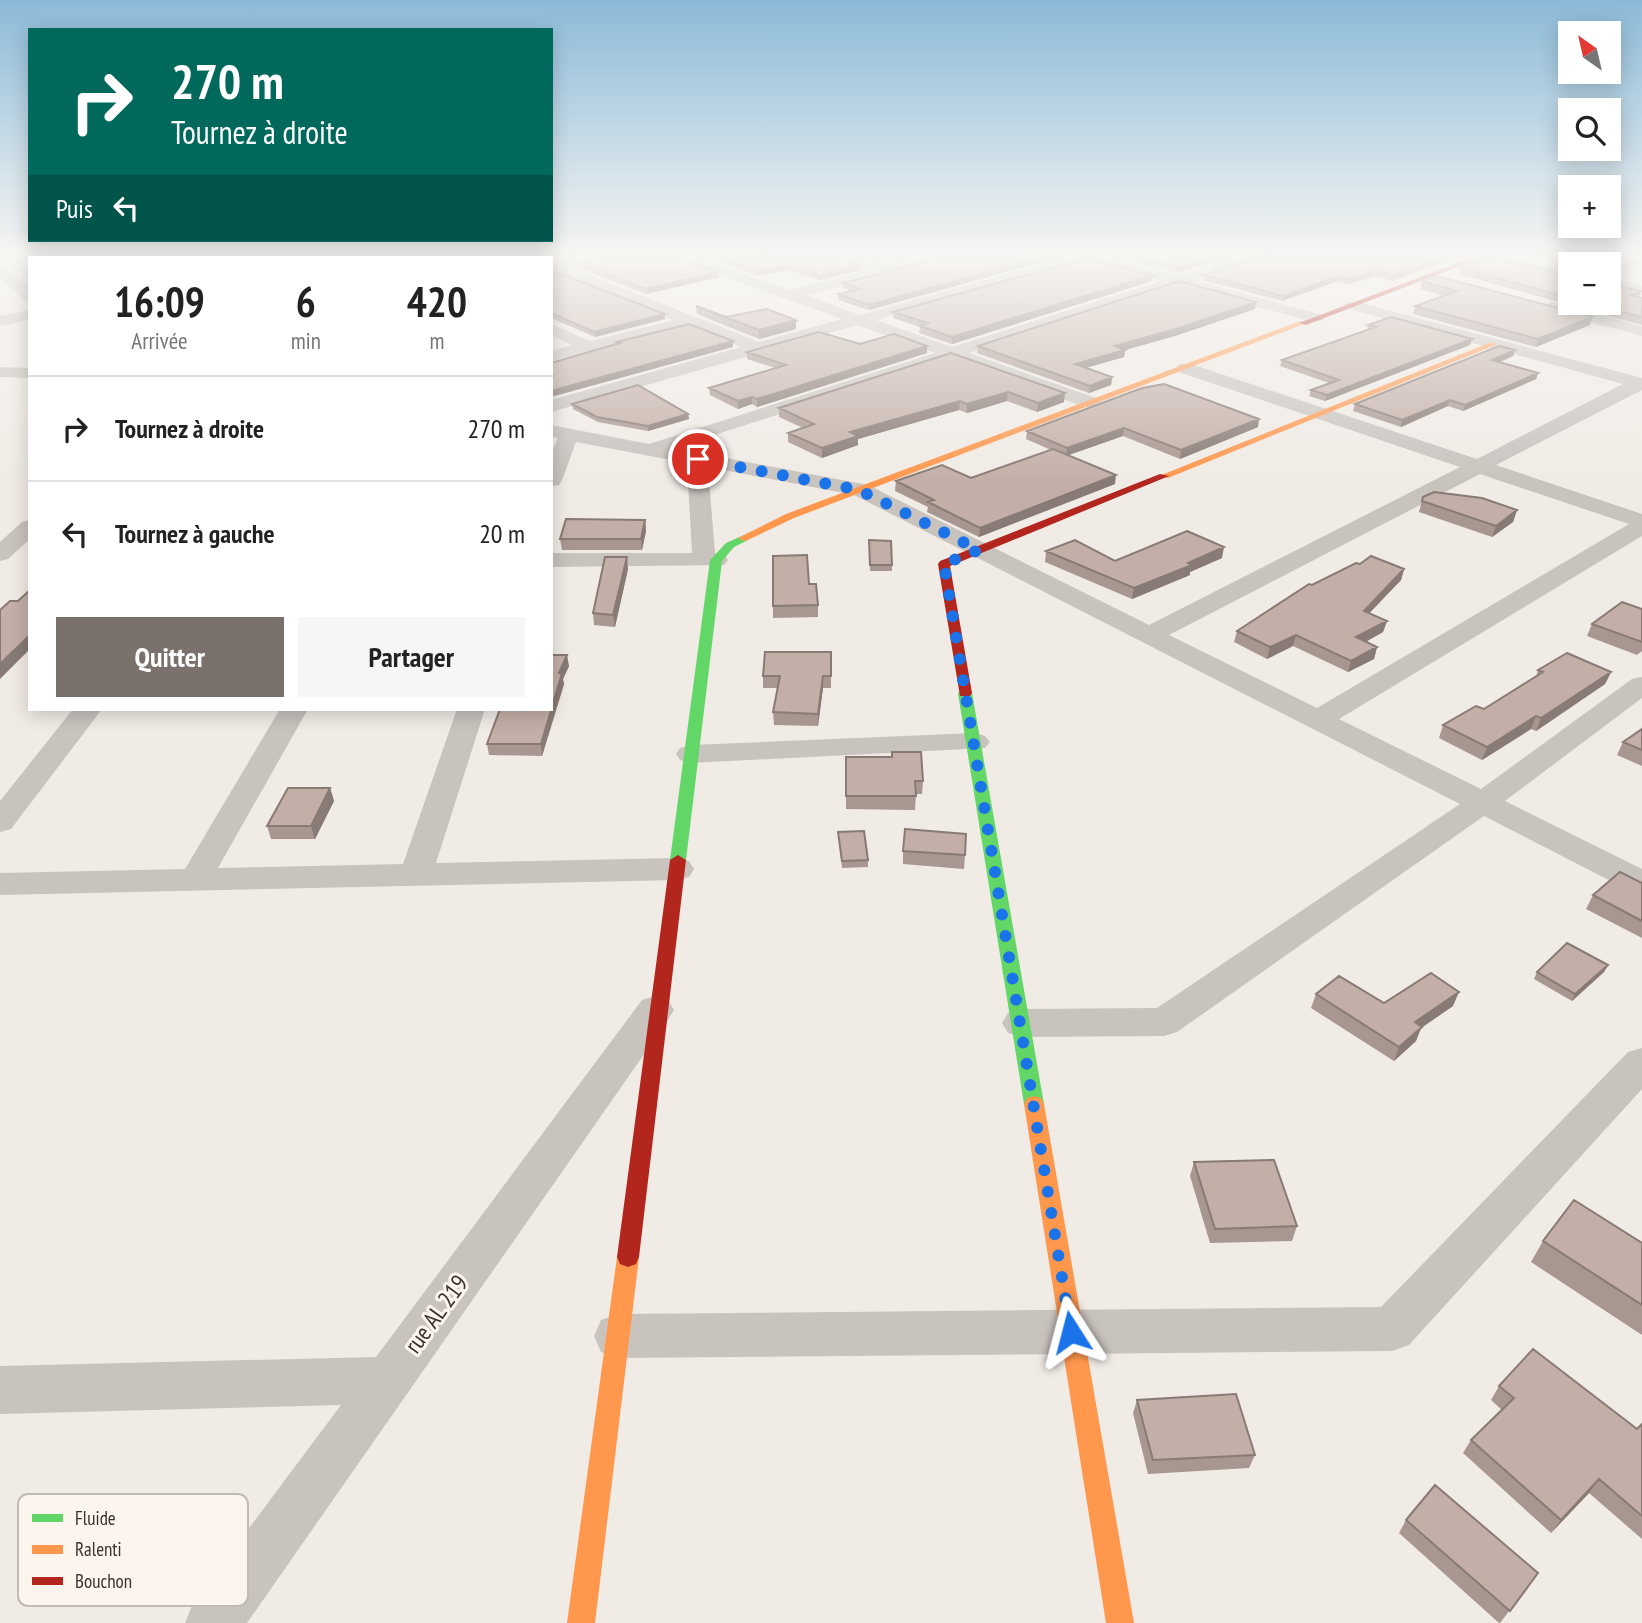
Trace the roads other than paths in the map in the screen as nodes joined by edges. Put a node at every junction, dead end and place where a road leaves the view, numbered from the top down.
1 (555, 331) edge
2 (649, 331) edge
3 (714, 331) edge
4 (820, 331) edge
5 (889, 331) edge
6 (1021, 331) edge
7 (1283, 331) edge
8 (1446, 331) edge
9 (1494, 344) junction
10 (587, 346) junction
11 (758, 348) junction
12 (952, 353) junction
13 (553, 355) edge
14 (1185, 368) junction
15 (0, 372) edge
16 (28, 373) edge
17 (1641, 384) edge
18 (1092, 402) junction
19 (553, 405) edge
20 (1320, 413) junction
21 (560, 433) edge
22 (649, 450) junction
23 (698, 459) junction
24 (1477, 466) junction
25 (553, 470) edge
26 (859, 490) junction
27 (1642, 524) edge
28 (28, 529) edge
29 (979, 550) junction
30 (0, 554) edge
31 (553, 560) edge
32 (710, 560) junction
33 (0, 561) edge
34 (28, 561) edge
35 (1149, 635) junction
36 (1642, 685) edge
37 (86, 711) edge
38 (292, 711) edge
39 (470, 711) edge
40 (1318, 720) junction
41 (975, 741) junction
42 (691, 754) junction
43 (1482, 803) junction
44 (0, 822) edge
45 (677, 869) junction
46 (416, 875) junction
47 (195, 880) junction
48 (1642, 883) edge
49 (0, 884) edge
50 (658, 1006) junction
51 (1021, 1023) junction
52 (1642, 1063) edge
53 (1071, 1332) junction
54 (618, 1336) junction
55 (388, 1380) junction
56 (0, 1390) edge
57 (248, 1574) edge
58 (225, 1606) edge
59 (213, 1623) edge
60 (581, 1623) edge
61 (1120, 1623) edge

1 - 10 street
2 - 10 street
3 - 11 street
4 - 11 street
5 - 12 street
6 - 12 street
7 - 14 street
8 - 9 street
9 - 17 street
9 - 20 street
10 - 13 street
11 - 19 street
12 - 18 street
12 - 22 street
14 - 18 street
14 - 20 street
15 - 16 street
17 - 24 street
18 - 26 street
20 - 24 street
20 - 29 street
21 - 22 street
21 - 25 street
22 - 23 street
23 - 26 street
23 - 32 street
24 - 27 street
24 - 35 street
26 - 29 street
26 - 32 street
27 - 40 street
28 - 30 street
29 - 35 street
29 - 41 street
31 - 32 street
32 - 42 street
33 - 34 street
35 - 40 street
36 - 43 street
37 - 44 street
38 - 47 street
39 - 46 street
40 - 43 street
41 - 42 street
41 - 51 street
42 - 45 street
43 - 48 street
43 - 51 street
45 - 46 street
45 - 50 street
46 - 47 street
47 - 49 street
50 - 54 street
50 - 55 street, rue AL 219
51 - 53 street
52 - 53 street
53 - 54 street
53 - 61 street
54 - 60 street
55 - 56 street
55 - 57 street, rue AL 219
58 - 59 street, rue AL 219

